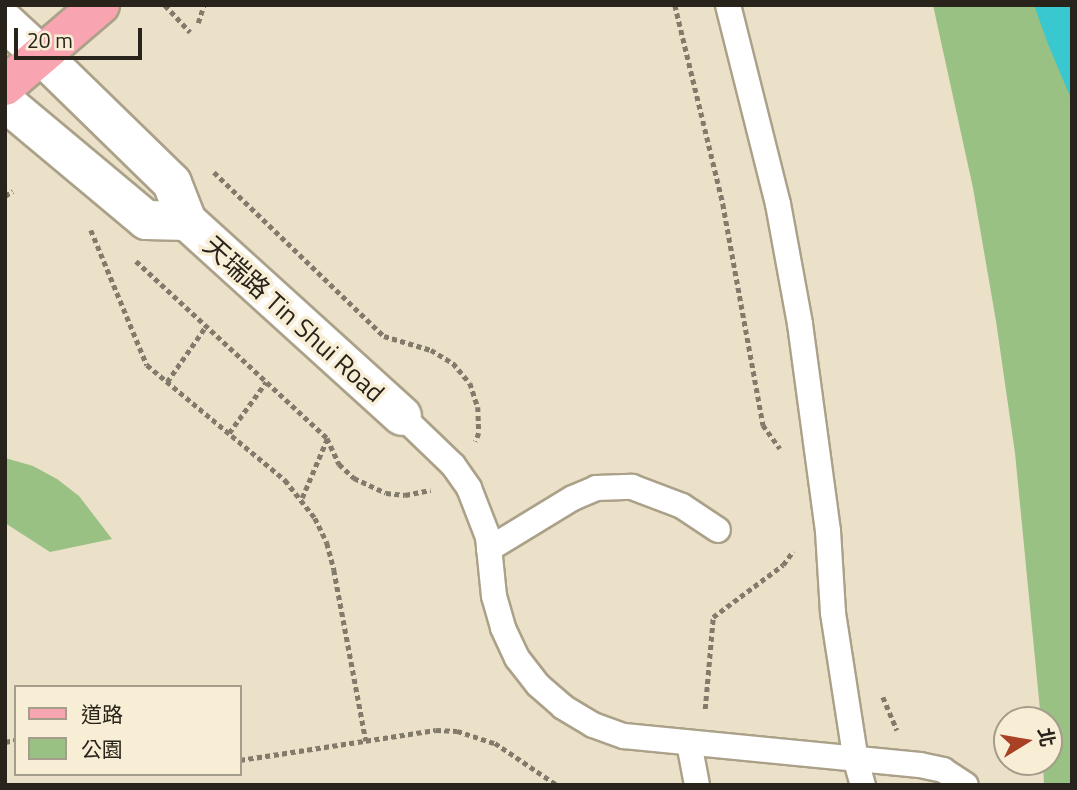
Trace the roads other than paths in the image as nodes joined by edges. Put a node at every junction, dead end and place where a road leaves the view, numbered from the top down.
1 (100, 5) edge
2 (728, 5) edge
3 (5, 22) edge
4 (43, 57) junction
5 (5, 86) edge
6 (5, 102) edge
7 (187, 221) junction
8 (402, 416) joint
9 (718, 530) dead end
10 (489, 550) junction
11 (689, 743) junction
12 (860, 773) edge
13 (697, 785) edge
14 (966, 785) edge

1 - 4 main road
2 - 12 lane
3 - 4 street, 天瑞路 Tin Shui Road
4 - 5 main road
4 - 7 street, 天瑞路 Tin Shui Road
6 - 7 street, 天瑞路 Tin Shui Road
7 - 8 street, 天瑞路 Tin Shui Road
8 - 10 lane
9 - 10 lane
10 - 11 lane
11 - 12 lane
11 - 13 lane
12 - 14 lane

